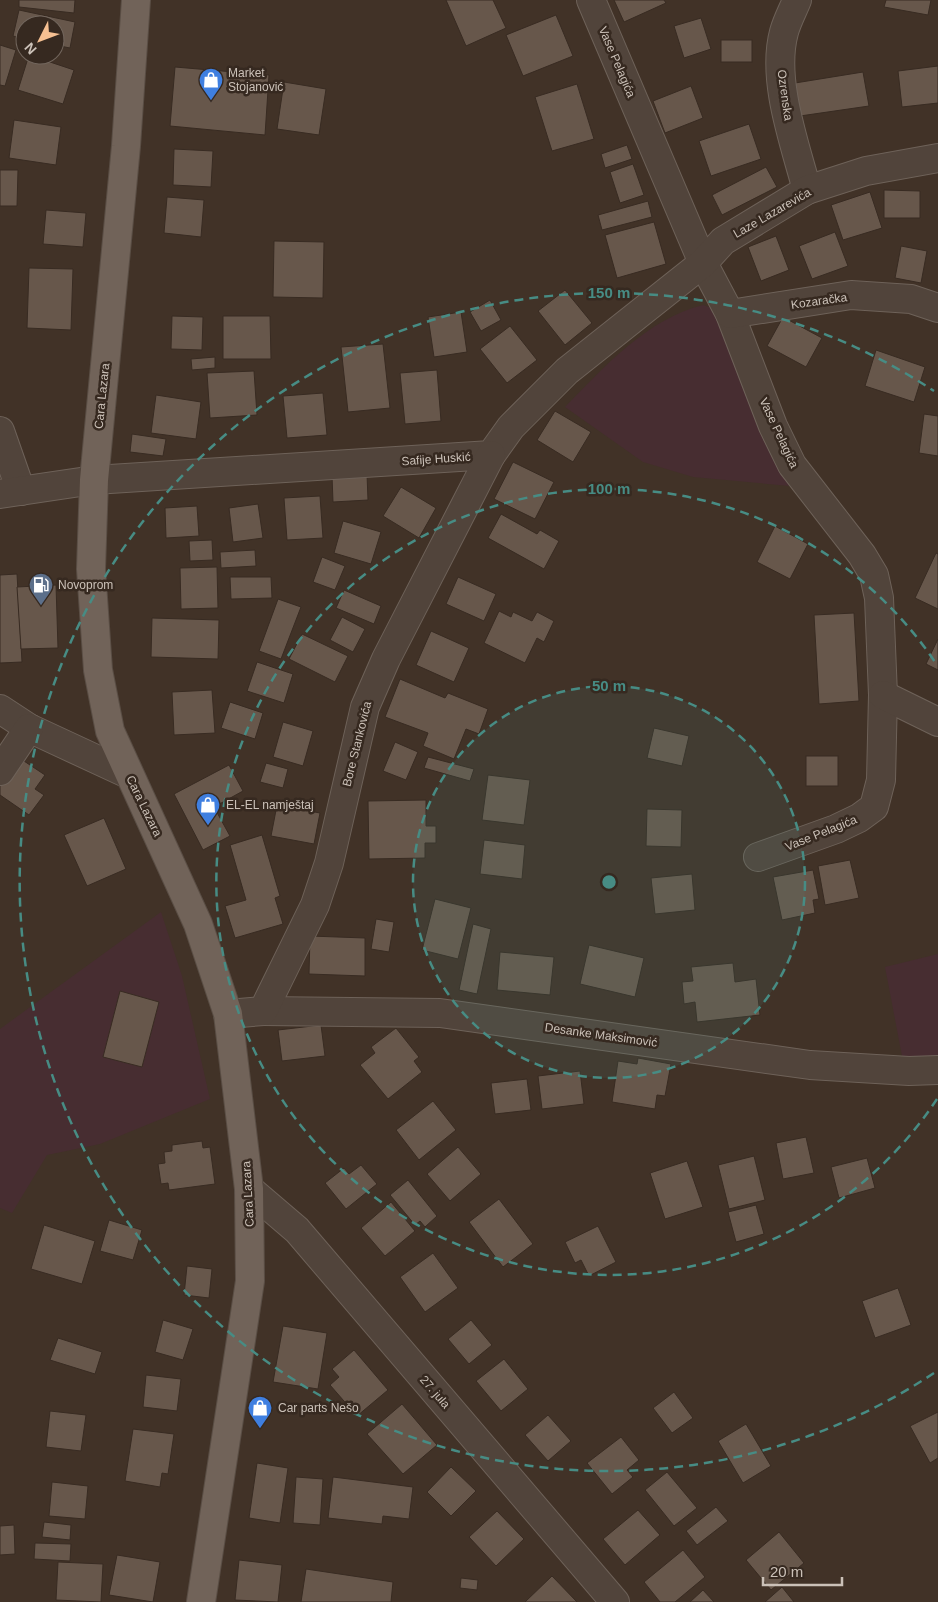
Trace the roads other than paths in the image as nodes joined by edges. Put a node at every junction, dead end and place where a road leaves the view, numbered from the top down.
1 (136, 0) edge
2 (591, 0) edge
3 (797, 0) edge
4 (938, 158) edge
5 (807, 190) junction
6 (703, 263) junction
7 (938, 308) edge
8 (730, 314) junction
9 (0, 431) edge
10 (490, 455) junction
11 (94, 480) junction
12 (11, 493) edge
13 (883, 695) junction
14 (0, 709) edge
15 (938, 722) edge
16 (29, 728) junction
17 (0, 771) edge
18 (128, 774) junction
19 (758, 857) dead end
20 (263, 1011) junction
21 (228, 1014) junction
22 (938, 1070) edge
23 (249, 1189) junction
24 (202, 1602) edge
25 (615, 1602) edge

1 - 11 main road, Cara Lazara
2 - 6 street, Vase Pelagića
3 - 5 street, Ozrenska
4 - 5 street, Laze Lazarevića
5 - 6 street, Laze Lazarevića
6 - 8 street, Vase Pelagića
6 - 10 street
7 - 8 street, Kozaračka
8 - 13 street, Vase Pelagića
9 - 12 street
10 - 11 street, Safije Huskić
10 - 20 street, Bore Stankovića
11 - 12 street, Safije Huskić
11 - 18 main road, Cara Lazara
13 - 15 street
13 - 19 street, Vase Pelagića
14 - 16 street
16 - 17 street
16 - 18 street
18 - 21 main road, Cara Lazara
20 - 21 street
20 - 22 street, Desanke Maksimović
21 - 23 main road, Cara Lazara
23 - 24 main road, Cara Lazara
23 - 25 street, 27. jula

